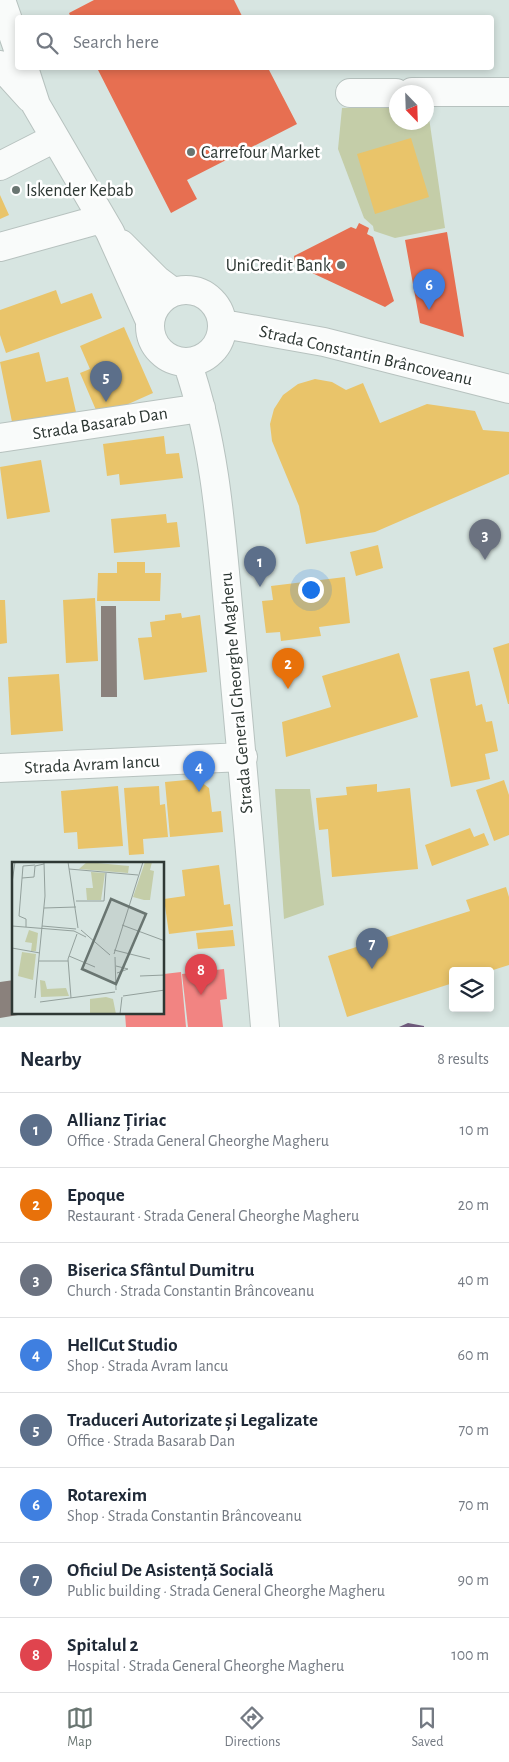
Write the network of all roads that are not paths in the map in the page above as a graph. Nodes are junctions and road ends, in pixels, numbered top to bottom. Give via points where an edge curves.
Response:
1 (1, 0) edge
2 (15, 40) edge
3 (0, 65) edge
4 (25, 70) edge
5 (434, 92) edge
6 (509, 92) edge
7 (350, 93) dead end
8 (389, 93) edge
9 (36, 105) junction
10 (55, 138) junction
11 (0, 166) edge
12 (105, 226) junction
13 (0, 246) edge
14 (173, 292) junction
15 (150, 321) junction
16 (223, 324) junction
17 (187, 362) junction
18 (509, 389) edge
19 (201, 408) junction
20 (0, 438) edge
21 (243, 756) junction
22 (0, 768) edge
23 (265, 1027) edge

1 - 2 street
3 - 9 street
4 - 9 street
5 - 6 street
7 - 8 street
9 - 10 street
10 - 11 street
10 - 12 street
12 - 13 street
12 - 14 street via 157,280
12 - 15 street
14 - 15 street via 155,306
14 - 16 street via 187,289 203,294 217,306
15 - 17 street via 156,347 169,358
16 - 17 street via 213,351 201,359
16 - 18 street, Strada Constantin Brâncoveanu via 324,342
17 - 19 street, Strada General Gheorghe Magheru
19 - 20 street, Strada Basarab Dan
19 - 21 street, Strada General Gheorghe Magheru via 215,479
21 - 22 street, Strada Avram Iancu
21 - 23 street, Strada General Gheorghe Magheru

